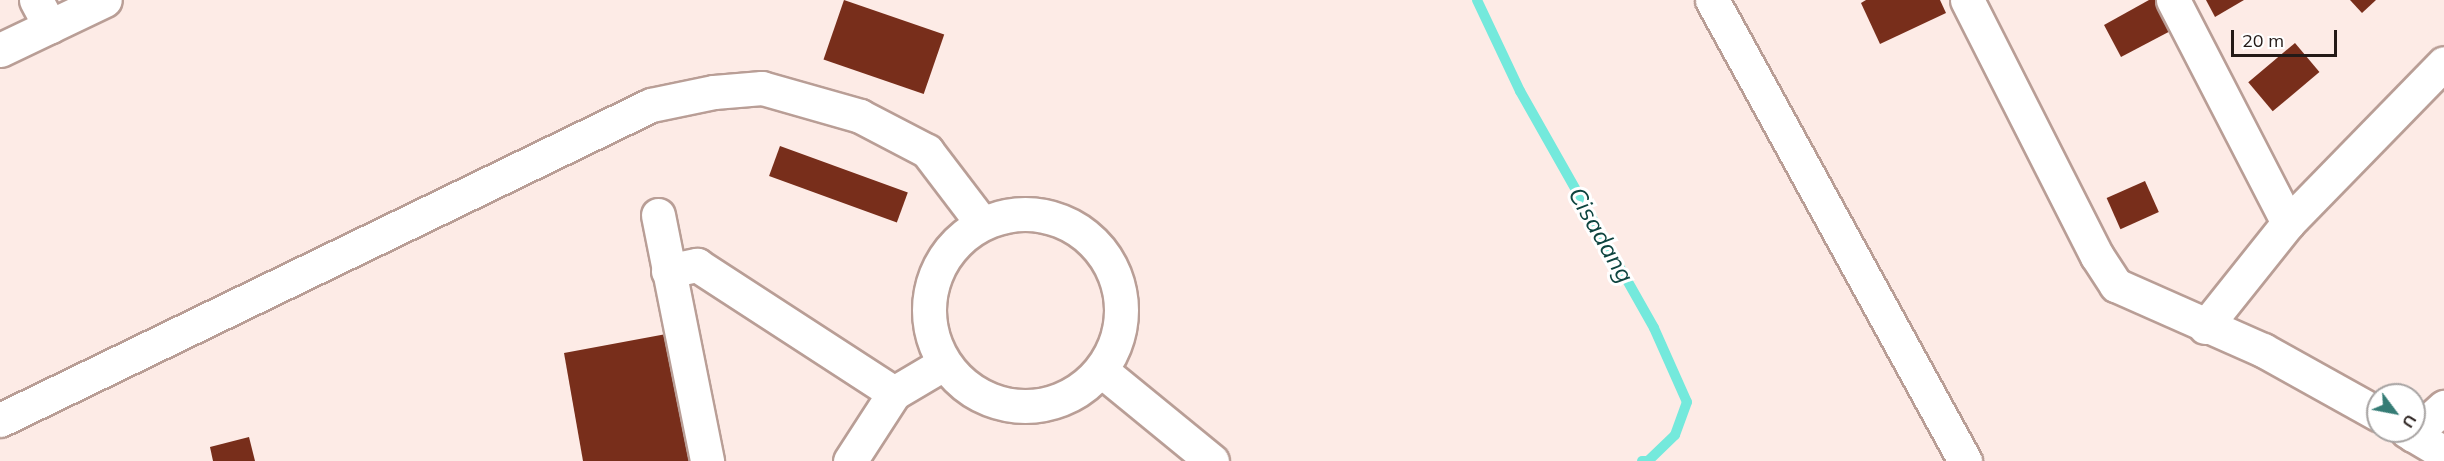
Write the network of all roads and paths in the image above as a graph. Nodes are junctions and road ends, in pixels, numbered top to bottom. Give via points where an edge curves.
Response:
1 (105, 0) edge
2 (1712, 0) edge
3 (1967, 0) edge
4 (2173, 0) edge
5 (43, 13) edge
6 (0, 50) edge
7 (2444, 63) edge
8 (658, 215) dead end
9 (981, 222) junction
10 (2288, 223) junction
11 (668, 271) junction
12 (2205, 327) junction
13 (943, 364) junction
14 (1102, 371) junction
15 (894, 393) junction
16 (2366, 407) edge
17 (2444, 407) edge
18 (0, 420) edge
19 (2426, 421) edge
20 (2426, 442) edge
21 (2444, 453) edge
22 (865, 456) edge
23 (707, 461) edge
24 (1212, 461) edge
25 (1965, 461) edge

1 - 5 street
2 - 25 street
3 - 12 street via 2097,256 2116,285
4 - 10 street
5 - 6 street
7 - 10 street
8 - 11 street
9 - 13 street via 941,259 927,312
9 - 14 street via 1033,211 1083,229 1115,270 1123,322
9 - 18 street via 927,151 860,116 762,88 714,92 651,105
10 - 12 street
11 - 15 street via 697,265
11 - 23 street
12 - 16 street via 2263,350
13 - 14 street via 976,396 1021,408 1066,399
13 - 15 street
14 - 24 street
15 - 22 street
17 - 19 street
20 - 21 street

